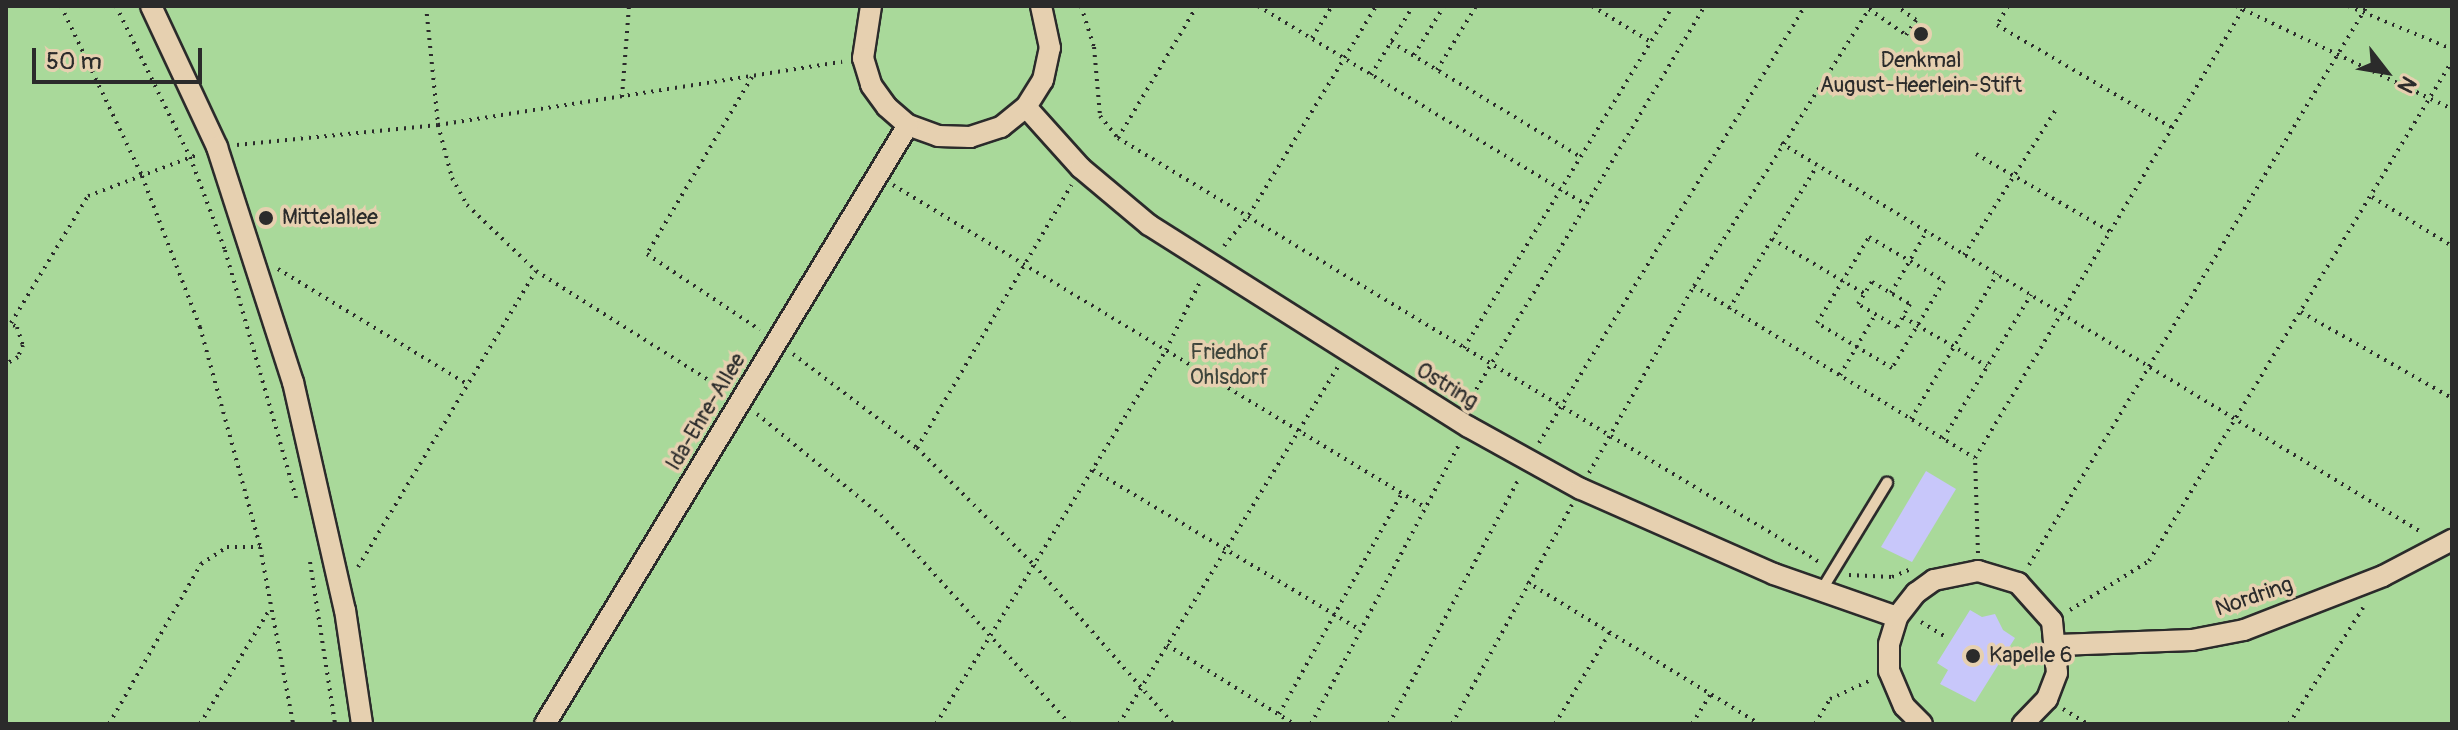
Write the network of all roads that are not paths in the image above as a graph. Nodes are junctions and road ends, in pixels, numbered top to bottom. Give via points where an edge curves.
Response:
1 (151, 6) edge
2 (871, 6) edge
3 (1041, 6) edge
4 (1026, 107) junction
5 (908, 125) junction
6 (1887, 483) dead end
7 (2448, 543) edge
8 (1821, 591) junction
9 (1899, 614) junction
10 (2058, 645) junction
11 (362, 724) edge
12 (545, 724) edge
13 (1922, 724) edge
14 (2023, 724) edge

1 - 11 street via 217,147 293,382 341,595
2 - 5 street via 863,58 871,85
3 - 4 street via 1050,48 1043,80
4 - 5 street via 1001,127 970,137 938,136
4 - 8 street, Ostring via 1081,168 1208,267 1346,354 1581,489
5 - 12 street, Ida-Ehre-Allee
6 - 8 lane
7 - 10 street, Nordring via 2383,576 2244,630 2192,640
8 - 9 street, Ostring
9 - 10 street via 1934,580 1978,560 2018,583 2052,621
9 - 13 street via 1889,644 1889,671 1904,706
10 - 14 street via 2057,673 2047,699

